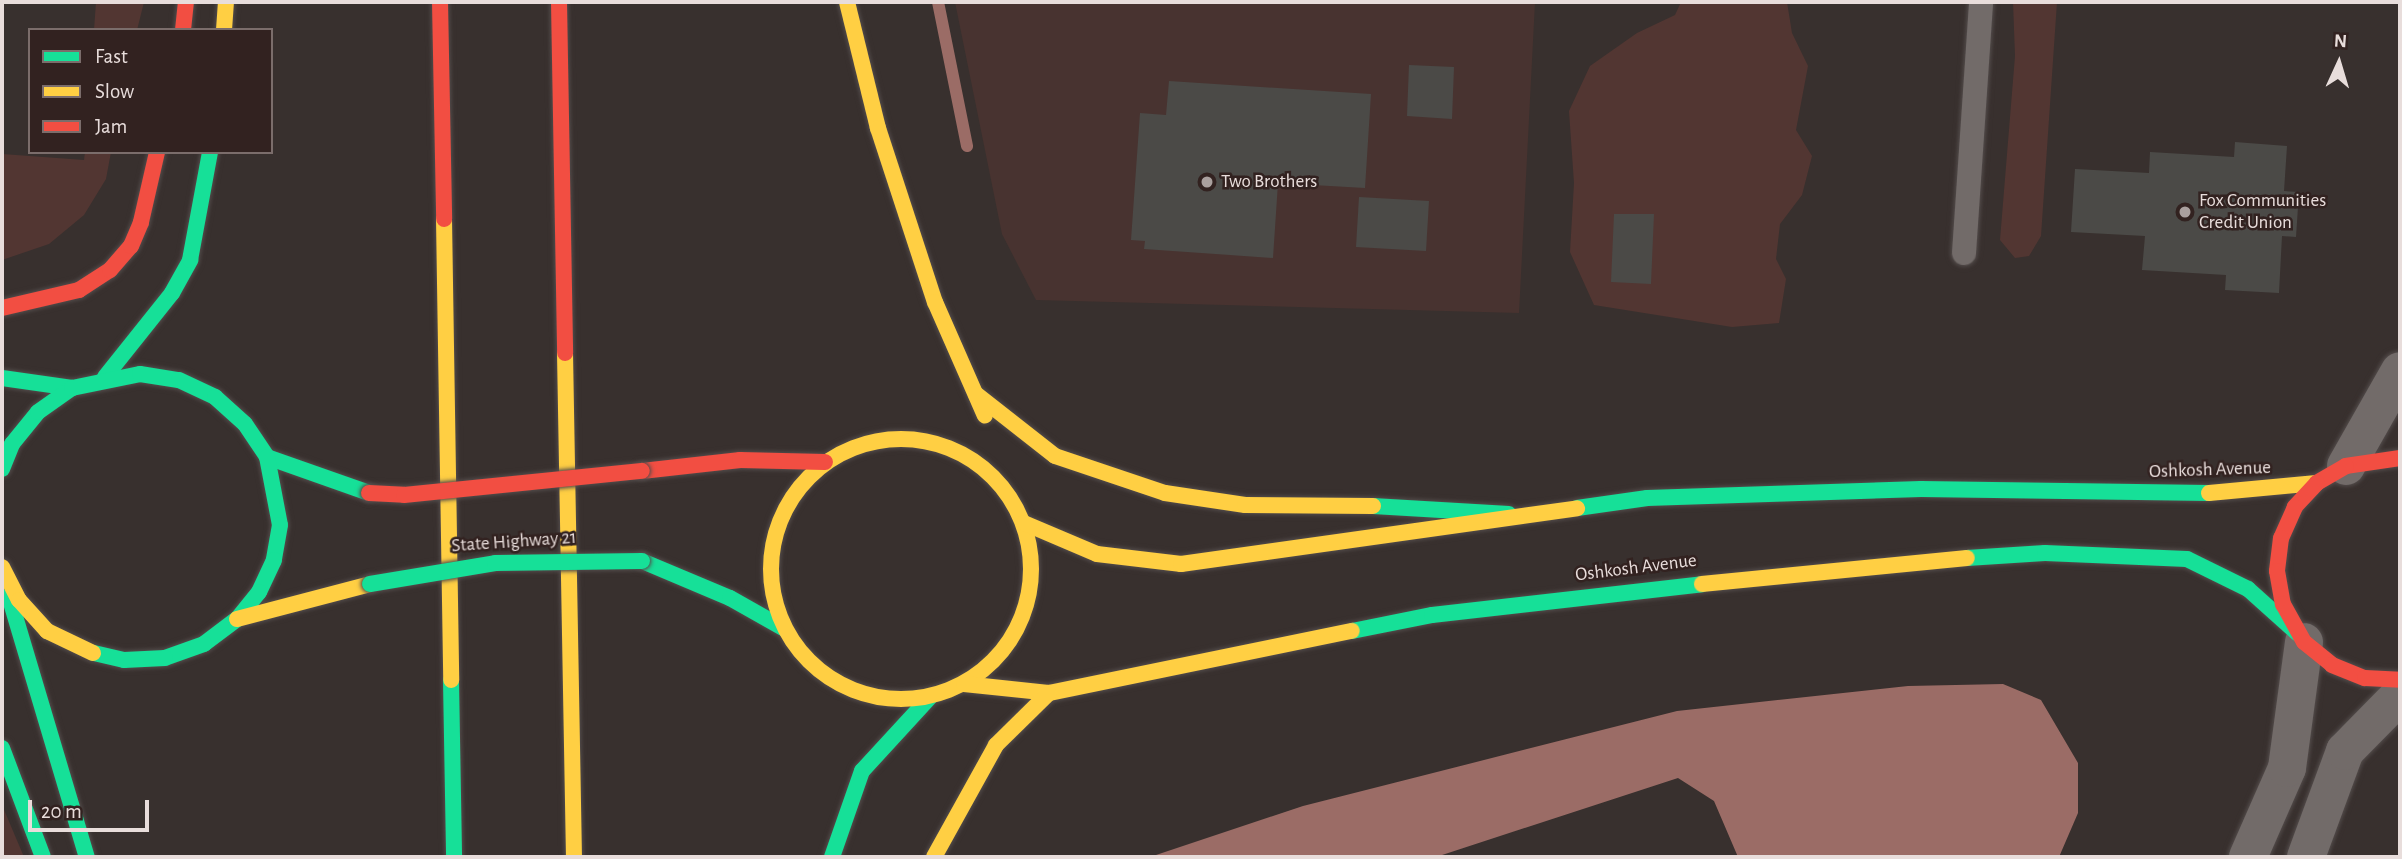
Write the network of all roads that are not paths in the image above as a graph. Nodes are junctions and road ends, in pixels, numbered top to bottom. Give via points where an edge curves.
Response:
1 (186, 2) edge
2 (226, 2) edge
3 (440, 2) edge
4 (558, 2) edge
5 (847, 2) edge
6 (1981, 2) edge
7 (183, 28) edge
8 (224, 28) edge
9 (157, 154) edge
10 (210, 154) edge
11 (1964, 253) dead end
12 (2, 309) edge
13 (2400, 371) edge
14 (105, 377) junction
15 (2, 378) edge
16 (72, 388) junction
17 (976, 394) junction
18 (990, 430) dead end
19 (267, 457) junction
20 (2400, 458) edge
21 (825, 462) junction
22 (1004, 465) dead end
23 (2, 469) edge
24 (2332, 474) junction
25 (1007, 492) junction
26 (1509, 514) junction
27 (1024, 523) junction
28 (2, 569) edge
29 (237, 620) junction
30 (785, 629) junction
31 (2301, 638) junction
32 (2400, 680) edge
33 (964, 684) junction
34 (1049, 693) junction
35 (2400, 695) edge
36 (931, 696) junction
37 (2, 748) edge
38 (2255, 845) edge
39 (2312, 856) edge
40 (43, 857) edge
41 (87, 857) edge
42 (454, 857) edge
43 (574, 857) edge
44 (832, 857) edge
45 (934, 857) edge

1 - 7 main road
2 - 8 main road
3 - 42 main road
4 - 43 main road
5 - 17 main road via 878,128 935,302
6 - 11 lane
9 - 12 main road via 141,222 131,246 110,270 79,290 41,303
10 - 14 main road via 190,260 172,293
13 - 24 street
14 - 16 main road
14 - 19 main road via 140,374 179,380 215,397 245,424
15 - 16 main road
16 - 23 main road via 38,412 12,444
17 - 18 main road
17 - 26 main road via 1055,456 1165,493 1245,505 1407,506
19 - 21 main road, bridge via 369,493 404,495 740,460
19 - 29 main road via 277,490 280,525 274,560 260,592
20 - 24 main road, Oshkosh Avenue
21 - 25 main road via 863,444 904,438 945,446 982,466
21 - 30 main road via 798,488 779,520 773,545 772,594
22 - 25 main road
24 - 26 main road, Oshkosh Avenue via 2192,495 1921,489 1748,493
24 - 31 main road via 2295,508 2280,549 2283,604
25 - 27 main road
26 - 27 main road, Oshkosh Avenue via 1181,564 1097,554
27 - 33 main road via 1032,560 1030,597 1016,633
28 - 29 main road via 19,600 47,631 83,651 124,660 165,658 204,644
28 - 41 main road
29 - 30 main road, State Highway 21, bridge via 370,584 495,563 607,558 642,561 730,598
30 - 36 main road via 799,653 842,686 869,696
31 - 32 main road, Oshkosh Avenue via 2332,665 2365,678
31 - 34 main road, Oshkosh Avenue via 2248,589 2187,559 2045,554 1859,565 1432,615
31 - 38 street via 2287,768
33 - 34 main road, Oshkosh Avenue
33 - 36 main road
34 - 45 main road via 996,746
35 - 39 street via 2345,751
36 - 44 main road via 862,771
37 - 40 main road
38 - 39 street

